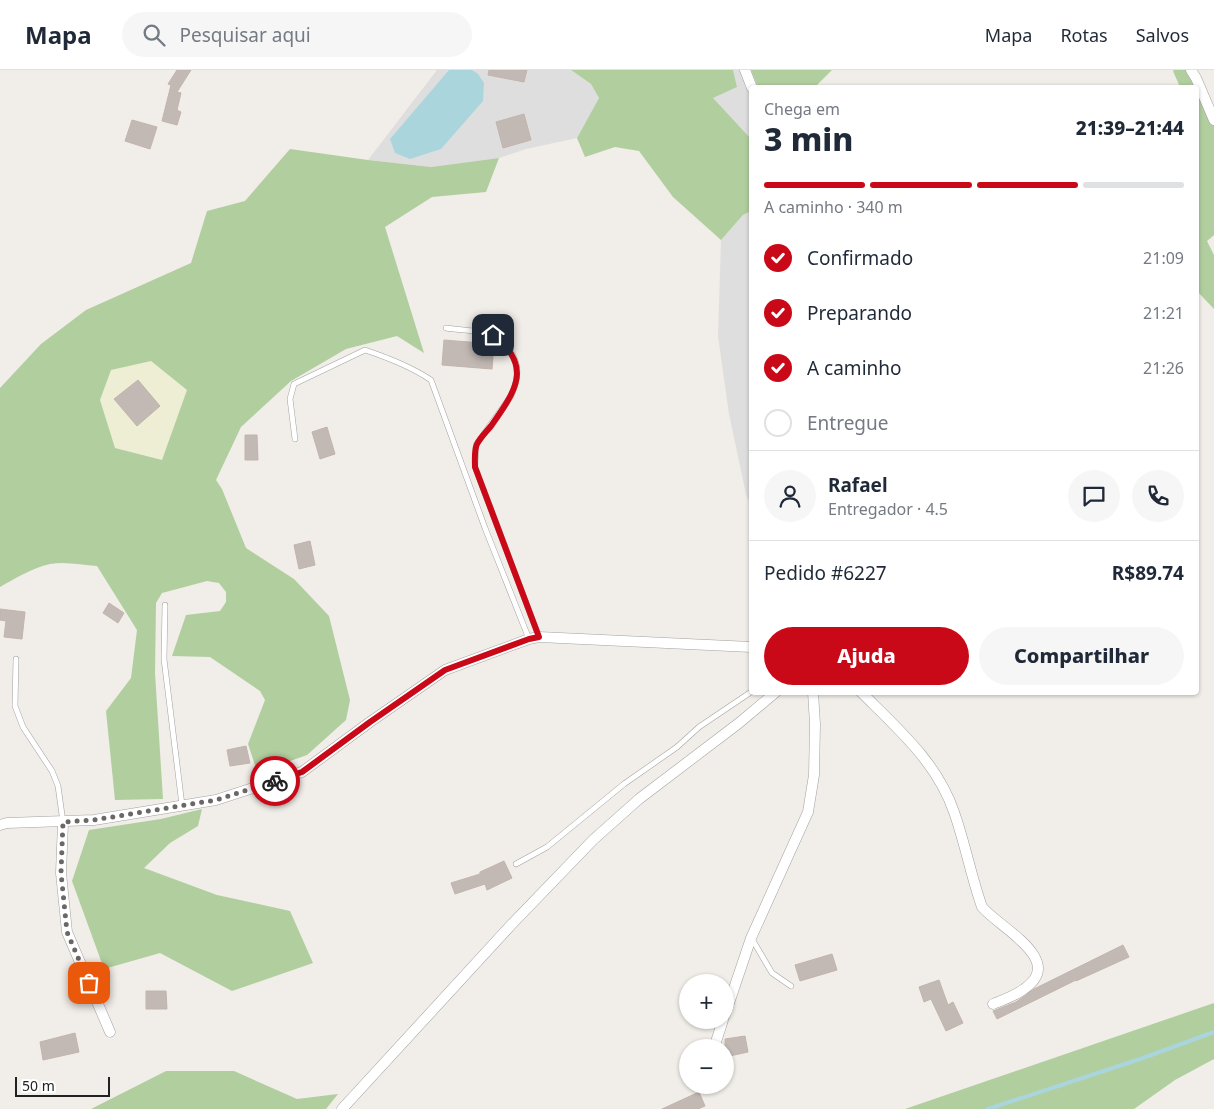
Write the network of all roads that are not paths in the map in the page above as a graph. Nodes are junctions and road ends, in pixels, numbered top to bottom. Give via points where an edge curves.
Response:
1 (745, 70) edge
2 (1190, 70) edge
3 (751, 85) edge
4 (1214, 120) edge
5 (446, 328) dead end
6 (295, 439) dead end
7 (166, 605) dead end
8 (534, 638) junction
9 (749, 647) edge
10 (16, 659) dead end
11 (749, 693) edge
12 (772, 695) edge
13 (813, 695) edge
14 (864, 695) edge
15 (182, 805) junction
16 (63, 822) junction
17 (0, 825) edge
18 (516, 864) dead end
19 (752, 938) junction
20 (791, 986) dead end
21 (734, 989) edge
22 (993, 1004) dead end
23 (110, 1032) dead end
24 (342, 1109) edge

1 - 3 street
2 - 4 street
5 - 8 lane via 493,335 505,344 518,371 514,391 476,446 475,467
6 - 8 lane via 290,399 294,384 365,350 398,361 431,380 485,528
7 - 15 lane via 164,659
8 - 9 street
8 - 15 street via 445,670 302,772 216,800
10 - 16 lane via 15,706 23,727 52,771 58,786
11 - 18 lane via 624,784 547,847
12 - 24 street via 639,798 592,840
13 - 19 street via 814,775 808,812
14 - 22 street via 918,749 939,778 954,810 982,906 1031,950 1037,960 1039,967 1033,982
15 - 16 street
16 - 17 street
16 - 23 street via 61,873 67,932
19 - 20 lane via 772,973
19 - 21 street

